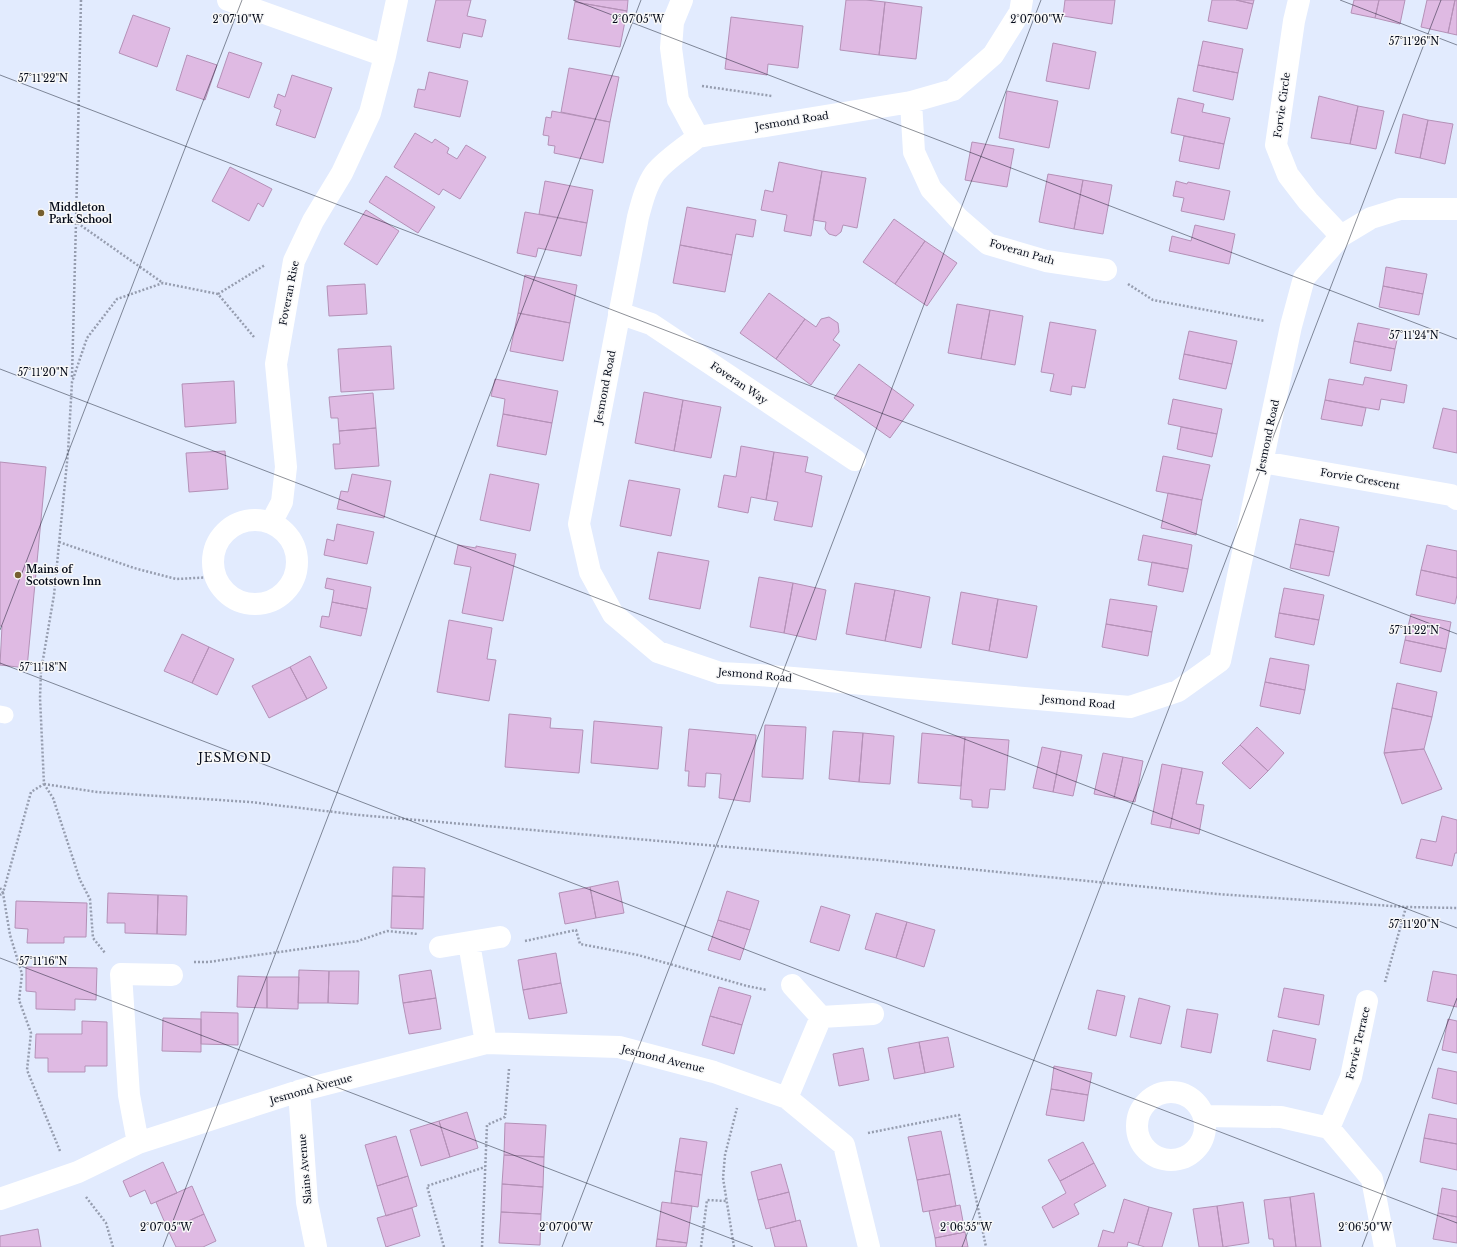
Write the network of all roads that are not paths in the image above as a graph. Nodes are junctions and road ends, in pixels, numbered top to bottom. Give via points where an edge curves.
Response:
1 (228, 0) edge
2 (397, 0) edge
3 (682, 0) edge
4 (1022, 0) edge
5 (1299, 0) edge
6 (385, 56) junction
7 (911, 102) junction
8 (698, 137) junction
9 (1457, 209) edge
10 (1342, 236) junction
11 (1106, 270) road end
12 (619, 313) junction
13 (855, 460) dead end
14 (1262, 462) junction
15 (1457, 499) edge
16 (271, 523) junction
17 (500, 937) road end
18 (469, 943) junction
19 (440, 947) road end
20 (172, 975) road end
21 (792, 985) road end
22 (1367, 1001) road end
23 (873, 1014) dead end
24 (821, 1017) junction
25 (486, 1042) junction
26 (299, 1091) junction
27 (787, 1098) junction
28 (1204, 1116) dead end
29 (1329, 1128) junction
30 (138, 1143) junction
31 (0, 1199) edge
32 (316, 1247) edge
33 (869, 1247) edge
34 (1385, 1247) edge

1 - 6 street
2 - 6 street, Foveran Rise
3 - 8 street via 673,22 671,48 678,100
4 - 7 street, Jesmond Road via 1020,12 993,55 953,90
5 - 10 street, Forvie Circle via 1276,145 1288,175 1308,201
6 - 16 street, Foveran Rise via 370,113 342,173 313,221 294,261 276,364 286,467 282,502
7 - 8 street, Jesmond Road
7 - 11 street, Foveran Path via 914,152 931,189 958,218 988,244 1046,261
8 - 12 street, Jesmond Road via 655,173 645,194
9 - 10 street, Jesmond Road via 1400,209 1371,218
10 - 14 street, Jesmond Road via 1304,278
12 - 13 street, Foveran Way via 651,324
12 - 14 street, Jesmond Road via 579,524 590,572 613,614 658,652 720,673 1130,707 1178,691 1220,661
14 - 15 street, Forvie Crescent via 1451,495
16 - 16 street via 292,541 297,569 284,593 273,601 259,605 245,604 232,598 222,589 215,577 212,561 216,545 226,531 239,523 255,520
17 - 18 street
18 - 19 street
18 - 25 street
20 - 30 street via 121,974 129,1095
21 - 24 street
22 - 29 street, Forvie Terrace via 1351,1077
23 - 24 street
24 - 27 street
25 - 26 street, Jesmond Avenue
25 - 27 street, Jesmond Avenue via 619,1047 714,1072
26 - 30 street, Jesmond Avenue
26 - 32 street, Slains Avenue via 307,1202
27 - 33 street, Jesmond Avenue via 844,1145
28 - 29 street via 1281,1117
29 - 34 street via 1372,1179
30 - 31 street, Jesmond Avenue via 78,1172

